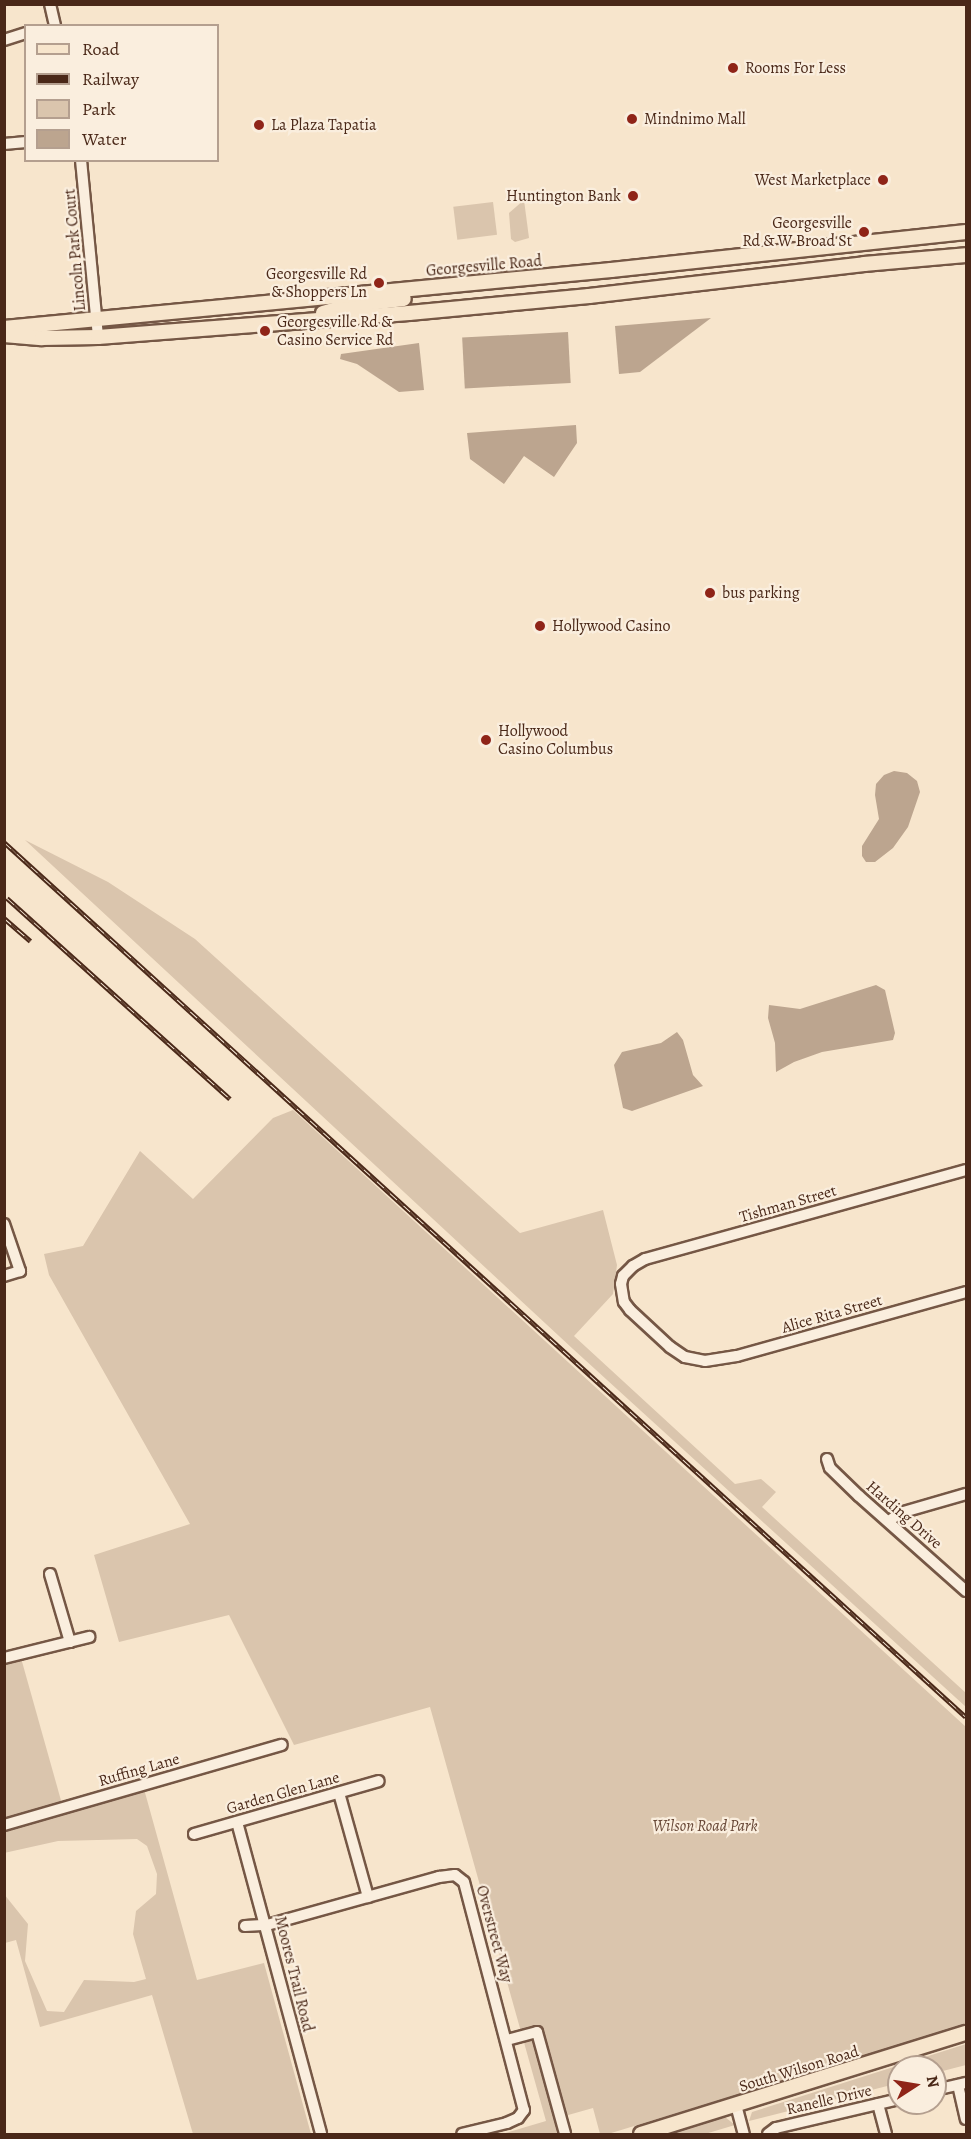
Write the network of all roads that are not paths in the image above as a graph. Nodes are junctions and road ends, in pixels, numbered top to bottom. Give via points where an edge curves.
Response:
1 (50, 4) edge
2 (53, 24) edge
3 (24, 34) edge
4 (4, 40) edge
5 (24, 142) edge
6 (4, 144) edge
7 (81, 162) edge
8 (966, 232) edge
9 (966, 255) edge
10 (442, 286) junction
11 (96, 318) junction
12 (295, 322) junction
13 (4, 328) edge
14 (4, 334) edge
15 (98, 337) junction
16 (966, 1170) edge
17 (4, 1224) edge
18 (4, 1276) edge
19 (966, 1292) edge
20 (705, 1361) joint
21 (827, 1459) dead end
22 (966, 1494) edge
23 (889, 1521) junction
24 (50, 1574) dead end
25 (966, 1592) edge
26 (89, 1637) dead end
27 (70, 1642) junction
28 (4, 1658) edge
29 (282, 1745) dead end
30 (380, 1781) dead end
31 (339, 1793) junction
32 (237, 1822) junction
33 (4, 1825) edge
34 (194, 1834) dead end
35 (368, 1897) junction
36 (267, 1925) junction
37 (245, 1926) dead end
38 (966, 2033) edge
39 (507, 2040) junction
40 (962, 2084) edge
41 (947, 2087) edge
42 (887, 2102) edge
43 (878, 2104) junction
44 (736, 2105) junction
45 (966, 2118) edge
46 (321, 2134) edge
47 (462, 2134) edge
48 (565, 2134) edge
49 (641, 2134) edge
50 (744, 2134) edge
51 (768, 2134) edge
52 (886, 2134) edge

1 - 2 street
3 - 4 street
5 - 6 street
7 - 11 street, Lincoln Park Court
8 - 10 main road, Georgesville Road
9 - 12 main road via 589,296
10 - 11 main road, Georgesville Road
10 - 12 main road via 429,295 351,305
11 - 13 main road, Georgesville Road
11 - 15 street, Lincoln Park Court
12 - 15 main road
14 - 15 main road
16 - 20 street, Tishman Street via 645,1259 633,1266 623,1276 621,1292 630,1310 670,1347 685,1357
17 - 18 street via 20,1271
19 - 20 street, Alice Rita Street via 736,1356
21 - 23 street, Harding Drive via 830,1468
22 - 23 street via 900,1513
23 - 25 street, Harding Drive
24 - 27 street
26 - 27 street
27 - 28 street
29 - 33 street, Ruffing Lane
30 - 31 street, Garden Glen Lane
31 - 32 street, Garden Glen Lane
31 - 35 street
32 - 34 street, Garden Glen Lane
32 - 36 street, Moores Trail Road
35 - 36 street, Overstreet Way
35 - 39 street, Overstreet Way via 439,1877 454,1875 464,1882
36 - 37 street, Overstreet Way
36 - 46 street, Moores Trail Road
38 - 44 main road, South Wilson Road
39 - 47 street, Overstreet Way via 524,2110 507,2123
39 - 48 street via 537,2032
40 - 41 street
40 - 45 street
42 - 43 street, Ranelle Drive
43 - 51 street, Ranelle Drive via 776,2128
43 - 52 street
44 - 49 main road, South Wilson Road
44 - 50 street

